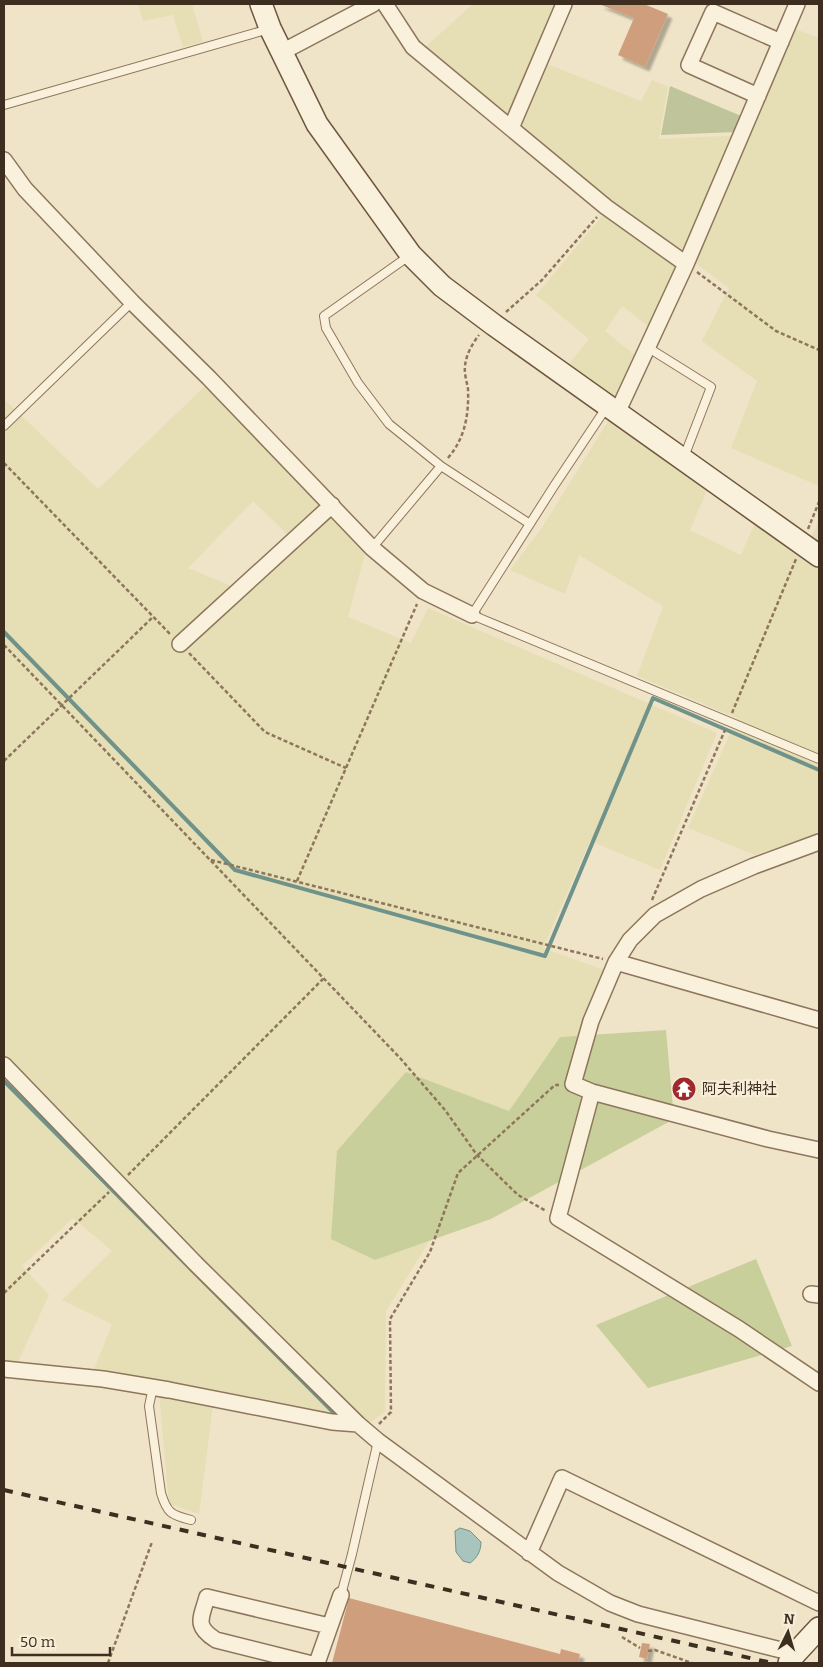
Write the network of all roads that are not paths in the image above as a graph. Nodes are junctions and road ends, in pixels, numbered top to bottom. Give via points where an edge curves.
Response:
1 (261, 4) edge
2 (373, 4) edge
3 (385, 4) edge
4 (564, 4) edge
5 (797, 4) edge
6 (270, 28) junction
7 (781, 42) junction
8 (282, 52) junction
9 (758, 96) junction
10 (4, 105) edge
11 (511, 128) junction
12 (4, 160) edge
13 (411, 254) junction
14 (686, 264) junction
15 (132, 302) junction
16 (647, 347) junction
17 (612, 409) junction
18 (4, 426) edge
19 (683, 459) junction
20 (442, 466) junction
21 (332, 505) junction
22 (530, 524) junction
23 (372, 548) junction
24 (819, 556) edge
25 (472, 615) junction
26 (180, 644) road end
27 (819, 759) edge
28 (819, 842) edge
29 (616, 962) junction
30 (819, 1020) edge
31 (4, 1065) edge
32 (592, 1092) junction
33 (819, 1150) edge
34 (4, 1369) edge
35 (819, 1383) edge
36 (153, 1387) junction
37 (369, 1433) junction
38 (191, 1520) dead end
39 (529, 1553) junction
40 (341, 1595) joint
41 (819, 1602) edge
42 (329, 1626) junction
43 (818, 1629) edge
44 (792, 1659) edge
45 (308, 1663) edge
46 (317, 1663) edge

1 - 6 street
2 - 8 street
3 - 11 street via 413,47
4 - 11 street
5 - 7 street
6 - 8 street
6 - 10 lane
7 - 9 street
7 - 9 street via 713,12 689,65
8 - 13 street via 317,124
9 - 14 street
11 - 14 street via 606,206
12 - 15 street via 26,189
13 - 17 street via 442,286
13 - 20 lane via 324,316 326,328 358,383 389,424
14 - 16 street
15 - 18 lane
15 - 21 street
16 - 17 street
16 - 19 lane via 711,388
17 - 19 street
17 - 22 lane
19 - 24 street
20 - 22 lane
20 - 23 lane
21 - 23 street
21 - 26 street
22 - 25 lane
23 - 25 street via 423,591
25 - 27 lane
28 - 29 street via 701,889 655,915 630,940
29 - 30 street
29 - 32 street via 591,1021 573,1084
31 - 37 street via 203,1271
32 - 33 street
32 - 35 street via 558,1218 739,1329
34 - 36 street
36 - 37 street via 332,1422
36 - 38 lane via 149,1406 162,1499 171,1514
37 - 39 street
37 - 40 lane via 352,1554
39 - 41 street via 562,1478
39 - 44 street via 558,1574 610,1603 638,1614 789,1652
40 - 42 street
41 - 43 street
42 - 45 street via 206,1597 200,1622 205,1633 216,1640
42 - 46 street
43 - 44 street

